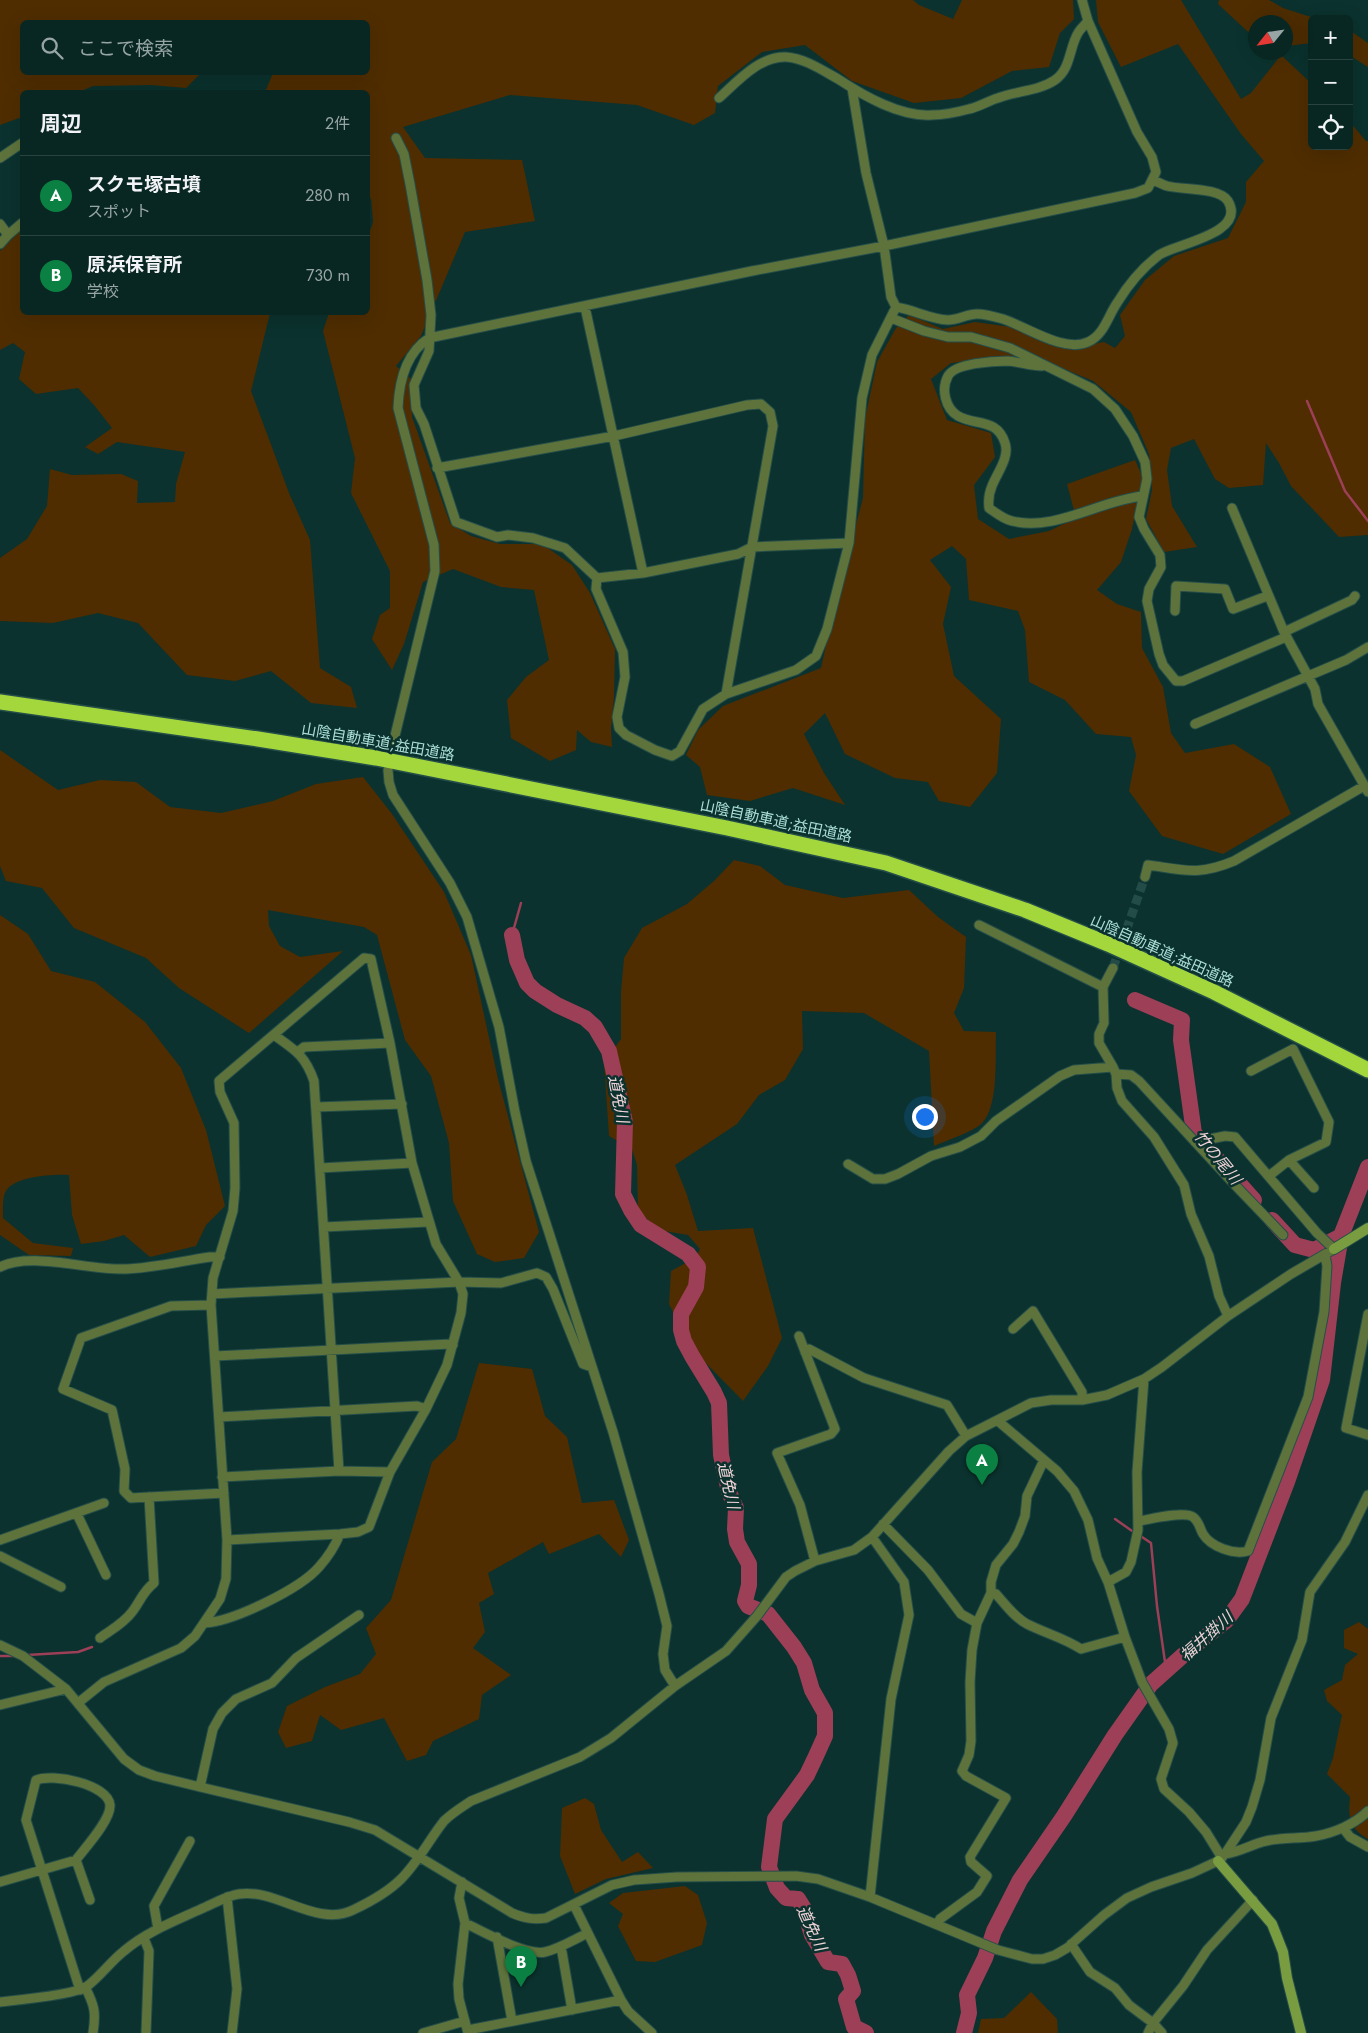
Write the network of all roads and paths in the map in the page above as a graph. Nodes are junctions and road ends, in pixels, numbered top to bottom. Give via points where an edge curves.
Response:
1 (1082, 0) edge
2 (1088, 21) junction
3 (852, 88) junction
4 (720, 98) dead end
5 (396, 138) dead end
6 (20, 144) edge
7 (0, 158) edge
8 (1153, 180) junction
9 (0, 224) edge
10 (20, 225) edge
11 (8, 235) junction
12 (0, 244) edge
13 (884, 246) junction
14 (585, 307) junction
15 (896, 307) junction
16 (891, 318) junction
17 (429, 338) junction
18 (1045, 366) junction
19 (614, 436) junction
20 (437, 468) junction
21 (1143, 496) junction
22 (1232, 508) dead end
23 (849, 543) junction
24 (752, 547) junction
25 (643, 573) junction
26 (597, 578) junction
27 (1267, 596) junction
28 (1355, 596) dead end
29 (1175, 612) dead end
30 (1285, 634) junction
31 (1368, 647) edge
32 (1308, 676) junction
33 (726, 694) junction
34 (0, 702) edge
35 (1195, 724) dead end
36 (392, 748) dead end
37 (388, 770) dead end
38 (1366, 789) edge
39 (1145, 877) tunnel mouth
40 (979, 925) dead end
41 (1114, 968) tunnel mouth
42 (1103, 987) junction
43 (274, 1035) junction
44 (390, 1043) junction
45 (298, 1052) junction
46 (1114, 1070) junction
47 (1368, 1070) edge
48 (1251, 1071) dead end
49 (402, 1104) junction
50 (316, 1108) junction
51 (1195, 1142) junction
52 (1290, 1160) junction
53 (412, 1163) junction
54 (848, 1164) dead end
55 (320, 1168) junction
56 (1269, 1176) junction
57 (1314, 1188) dead end
58 (428, 1222) junction
59 (324, 1227) junction
60 (1368, 1228) edge
61 (1283, 1235) dead end
62 (1334, 1249) junction
63 (1325, 1255) junction
64 (220, 1257) junction
65 (0, 1267) edge
66 (459, 1282) junction
67 (328, 1288) junction
68 (212, 1294) junction
69 (211, 1305) junction
70 (1368, 1314) edge
71 (1228, 1316) junction
72 (1013, 1329) dead end
73 (799, 1336) dead end
74 (453, 1345) junction
75 (332, 1350) junction
76 (805, 1352) junction
77 (215, 1356) junction
78 (592, 1367) junction
79 (1144, 1378) junction
80 (1082, 1400) junction
81 (426, 1409) junction
82 (336, 1411) junction
83 (219, 1417) junction
84 (998, 1421) junction
85 (1368, 1435) edge
86 (966, 1436) junction
87 (1044, 1460) junction
88 (339, 1471) junction
89 (390, 1472) junction
90 (222, 1477) junction
91 (224, 1493) junction
92 (1368, 1494) edge
93 (148, 1497) junction
94 (104, 1503) dead end
95 (77, 1514) junction
96 (1139, 1521) junction
97 (883, 1524) junction
98 (340, 1534) junction
99 (872, 1537) junction
100 (0, 1540) edge
101 (228, 1540) junction
102 (0, 1556) edge
103 (814, 1561) junction
104 (106, 1575) dead end
105 (1108, 1582) junction
106 (61, 1587) dead end
107 (991, 1593) junction
108 (359, 1615) dead end
109 (205, 1623) junction
110 (977, 1623) junction
111 (1125, 1637) junction
112 (100, 1638) dead end
113 (0, 1645) edge
114 (675, 1686) junction
115 (66, 1689) junction
116 (78, 1703) junction
117 (0, 1705) edge
118 (200, 1787) junction
119 (1368, 1811) edge
120 (1343, 1828) junction
121 (190, 1841) dead end
122 (1368, 1847) edge
123 (419, 1856) junction
124 (1222, 1858) junction
125 (76, 1860) junction
126 (42, 1870) junction
127 (0, 1882) edge
128 (462, 1882) junction
129 (228, 1897) junction
130 (870, 1897) junction
131 (90, 1900) dead end
132 (1253, 1900) junction
133 (574, 1905) junction
134 (465, 1923) junction
135 (937, 1924) junction
136 (158, 1929) junction
137 (588, 1933) junction
138 (497, 1937) junction
139 (144, 1938) junction
140 (1071, 1944) junction
141 (559, 1946) junction
142 (83, 1989) junction
143 (621, 2000) junction
144 (0, 2002) edge
145 (572, 2010) junction
146 (512, 2021) junction
147 (1153, 2023) junction
148 (467, 2028) edge
149 (94, 2033) edge
150 (146, 2033) edge
151 (232, 2033) edge
152 (423, 2033) edge
153 (652, 2033) edge
154 (1148, 2033) edge
155 (1162, 2033) edge
156 (1301, 2033) edge

1 - 2 street
2 - 3 street via 1077,33 1064,72 1055,80 971,109 932,116 912,114
2 - 8 street via 1137,132 1152,158 1156,172
3 - 4 street via 821,69 786,57 772,59 749,71
3 - 13 street via 866,173
5 - 17 street via 404,154 427,280 431,315
6 - 7 street
8 - 13 street via 1148,188 1135,192
8 - 15 street via 1167,186 1219,193 1228,201 1228,221 1218,232 1160,254 1140,272 1101,332 1088,342 1067,345 1002,319 977,314 950,320
9 - 11 street
10 - 11 street
11 - 12 street
13 - 14 street
13 - 15 street via 891,297
14 - 17 street
14 - 19 street
15 - 16 street
16 - 18 street via 948,337 971,337 1010,348
16 - 23 street via 872,355 862,398
17 - 20 street via 428,351 414,385 416,408
17 - 36 street via 409,360 399,386 398,408 434,545 435,571
18 - 21 street via 1093,388 1115,409 1133,436 1144,462 1147,479
18 - 21 street via 1009,362 967,364 949,373 943,385 946,402 958,416 996,428 1005,443 1005,458 988,496 989,508 1013,522 1044,523 1125,498
19 - 20 street
19 - 24 street via 761,404 770,412 773,426
19 - 25 street
20 - 26 street via 456,522 497,537 533,538 565,548
21 - 30 street via 1139,517 1160,555 1160,567 1149,589 1148,601 1159,654 1176,681 1184,681
22 - 27 street
23 - 24 street
23 - 33 street via 827,629 816,656 796,670
24 - 25 street via 738,554
24 - 33 street
25 - 26 street
26 - 33 street via 596,589 623,652 625,677 617,717 619,728 626,736 672,756 680,751 703,710
27 - 29 street via 1233,609 1225,589 1176,586
27 - 30 street
28 - 30 street
30 - 32 street
31 - 32 street
32 - 35 street
32 - 38 street via 1318,704
34 - 47 highway, 山陰自動車道;益田道路 via 376,758 886,863 1025,910 1108,944 1214,992
37 - 78 street via 393,795 450,883 467,917 499,1027 526,1161
38 - 39 street via 1234,862 1194,872 1148,865
40 - 42 street
41 - 42 street
42 - 46 street via 1104,1023 1099,1043
43 - 44 street via 364,958 371,959
43 - 45 street
43 - 64 street via 219,1081 220,1092 234,1123 236,1188
44 - 45 street via 304,1047
44 - 49 street
45 - 50 street via 308,1064 314,1081
46 - 51 street via 1139,1081
46 - 54 street via 1094,1066 1060,1076 996,1121 981,1136 885,1179 873,1179
46 - 71 street via 1122,1101 1154,1137 1184,1185 1191,1214 1209,1256 1219,1296
48 - 52 street via 1293,1049 1329,1122 1326,1142
49 - 50 street
49 - 53 street
50 - 55 street
51 - 56 street via 1235,1137
51 - 61 street
52 - 56 street
52 - 57 street
53 - 55 street
53 - 58 street
55 - 59 street
56 - 62 street
58 - 59 street
58 - 66 street via 436,1244
59 - 67 street
60 - 62 street
62 - 63 street
63 - 71 street
63 - 96 street via 1324,1312 1308,1397 1248,1552 1230,1551 1213,1544 1204,1536 1193,1516
64 - 65 street via 126,1269 39,1261
64 - 68 street
66 - 67 street
66 - 74 street via 463,1294 462,1313
66 - 78 street via 501,1283 537,1273 546,1277 583,1364
67 - 68 street
67 - 75 street
68 - 69 street
69 - 77 street
69 - 93 street via 171,1306 81,1338 63,1389 112,1410 124,1469 124,1491 131,1498
70 - 85 street via 1346,1428
71 - 79 street
72 - 80 street via 1034,1311 1082,1392
73 - 76 street
74 - 75 street
74 - 81 street
75 - 77 street
75 - 82 street
76 - 86 street via 809,1349 864,1378 947,1405
76 - 103 street via 834,1429 832,1434 777,1452 800,1505
77 - 83 street
78 - 114 street via 667,1626 663,1654 665,1670
79 - 80 street via 1107,1395
79 - 96 street via 1137,1472
80 - 84 street via 1031,1404
81 - 82 street via 417,1406
81 - 89 street
82 - 83 street
82 - 88 street
83 - 90 street
84 - 86 street
84 - 87 street
86 - 97 street via 948,1451
87 - 105 street via 1074,1491 1088,1520 1095,1551
87 - 107 street via 1027,1496 1019,1532 996,1565 990,1582
88 - 89 street
88 - 90 street
89 - 98 street via 369,1527
90 - 91 street
91 - 93 street
91 - 101 street
92 - 124 street via 1345,1542 1310,1592 1302,1640 1271,1718 1252,1807
93 - 112 street via 154,1583 146,1589 132,1612
94 - 95 street
95 - 100 street
95 - 104 street
96 - 105 street via 1126,1572
97 - 99 street
97 - 110 street via 928,1570 961,1614
98 - 101 street
98 - 109 street via 336,1545 318,1568 295,1586 247,1611 218,1622
99 - 103 street via 854,1550
99 - 130 street via 904,1582 909,1616 891,1699
101 - 109 street via 226,1580 220,1599
102 - 106 street
103 - 114 street via 794,1570 786,1578 726,1651
105 - 111 street
107 - 110 street
107 - 111 street via 1027,1623 1081,1649
108 - 118 street via 296,1658 272,1683 236,1699 222,1713 213,1729
109 - 116 street via 181,1648 104,1682
110 - 135 street via 970,1682 971,1740 969,1756 962,1771 1006,1798 970,1857 970,1862 987,1876 976,1892
111 - 124 street via 1142,1682 1169,1729 1173,1743 1161,1779 1164,1789 1206,1832
113 - 115 street via 23,1656
114 - 123 street via 596,1749 471,1801 455,1811
115 - 116 street
115 - 117 street
116 - 118 street via 124,1759 139,1770
118 - 123 street via 375,1830
119 - 120 street
120 - 122 street
120 - 124 street via 1316,1837 1264,1841
121 - 136 street via 154,1906
123 - 128 street
123 - 129 street via 401,1879 373,1900 333,1915 254,1894
124 - 132 street
124 - 140 street via 1127,1898
125 - 126 street
125 - 126 street via 107,1817 110,1806 107,1797 69,1779 41,1778 36,1780 26,1820
125 - 131 street
126 - 127 street
126 - 142 street
128 - 133 street via 512,1912 534,1920
128 - 134 street via 459,1898
129 - 136 street
129 - 151 street via 237,1989
130 - 133 street via 818,1878 676,1877 612,1885
130 - 135 street
132 - 147 street via 1207,1950 1184,1986
132 - 156 street via 1272,1924 1280,1945
133 - 137 street
134 - 138 street
134 - 148 street via 458,1984
135 - 140 street via 998,1950 1032,1959 1055,1955
136 - 139 street
137 - 141 street
137 - 143 street
138 - 141 street via 536,1953
138 - 146 street
139 - 142 street via 124,1950
139 - 150 street via 149,1951
140 - 147 street via 1090,1972 1116,1988 1129,2005
141 - 145 street
142 - 144 street
142 - 149 street via 94,2003
143 - 145 street
143 - 153 street
145 - 146 street
146 - 148 street
147 - 154 street
147 - 155 street
148 - 152 street

